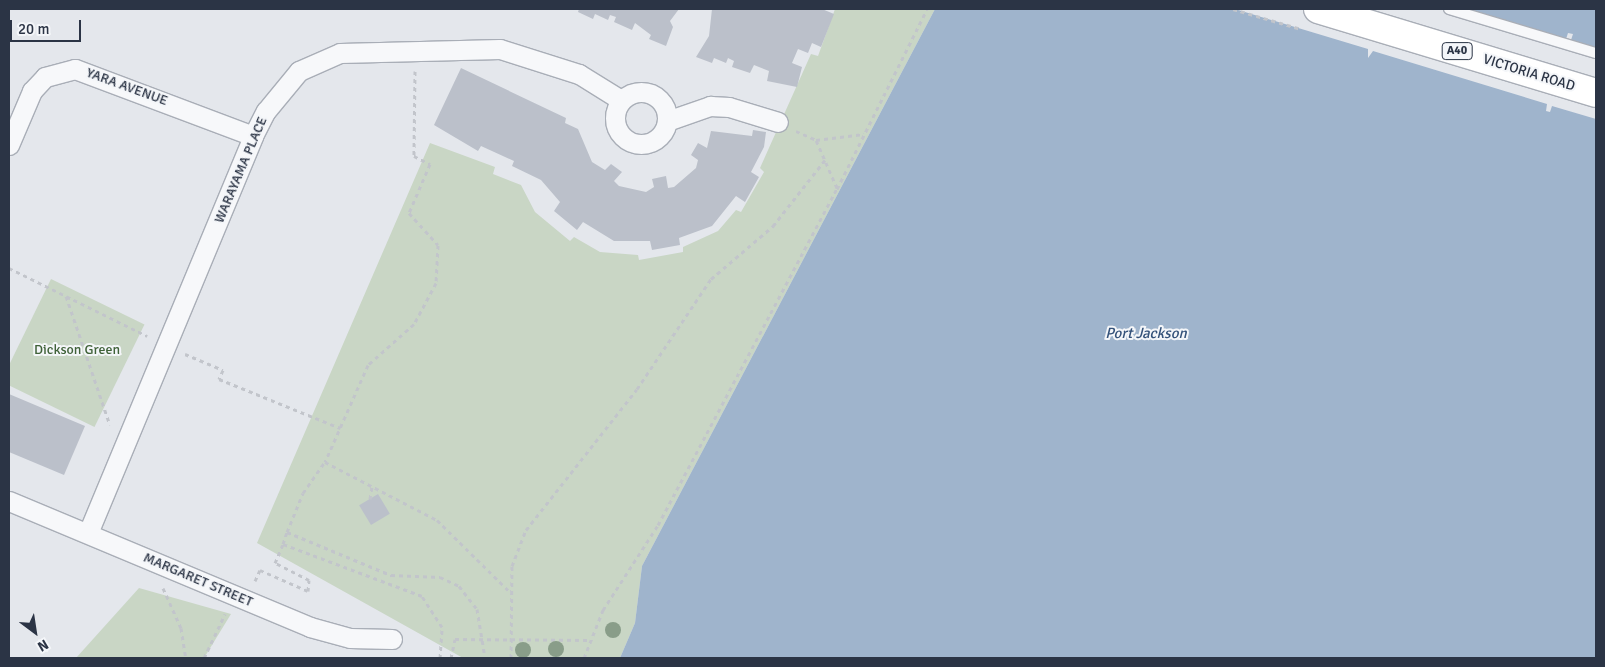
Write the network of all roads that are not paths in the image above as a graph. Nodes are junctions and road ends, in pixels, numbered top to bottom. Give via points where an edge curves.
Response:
1 (1318, 9) edge
2 (1450, 9) edge
3 (1596, 53) edge
4 (1596, 93) edge
5 (620, 100) junction
6 (667, 121) junction
7 (778, 122) dead end
8 (253, 136) junction
9 (9, 145) edge
10 (9, 501) edge
11 (88, 533) junction
12 (392, 639) dead end

1 - 4 highway, VICTORIA ROAD / A40
2 - 3 lane
5 - 6 street via 635,92 651,94 664,104
5 - 6 street via 615,126 634,144 659,137
5 - 8 street, WARAYAMA PLACE via 579,74 517,52 415,51 322,58 299,71 280,92
6 - 7 street via 710,106
8 - 9 street, YARA AVENUE via 75,69 45,77 32,91
8 - 11 street, WARAYAMA PLACE
10 - 11 street, MARGARET STREET
11 - 12 street, MARGARET STREET via 332,634

